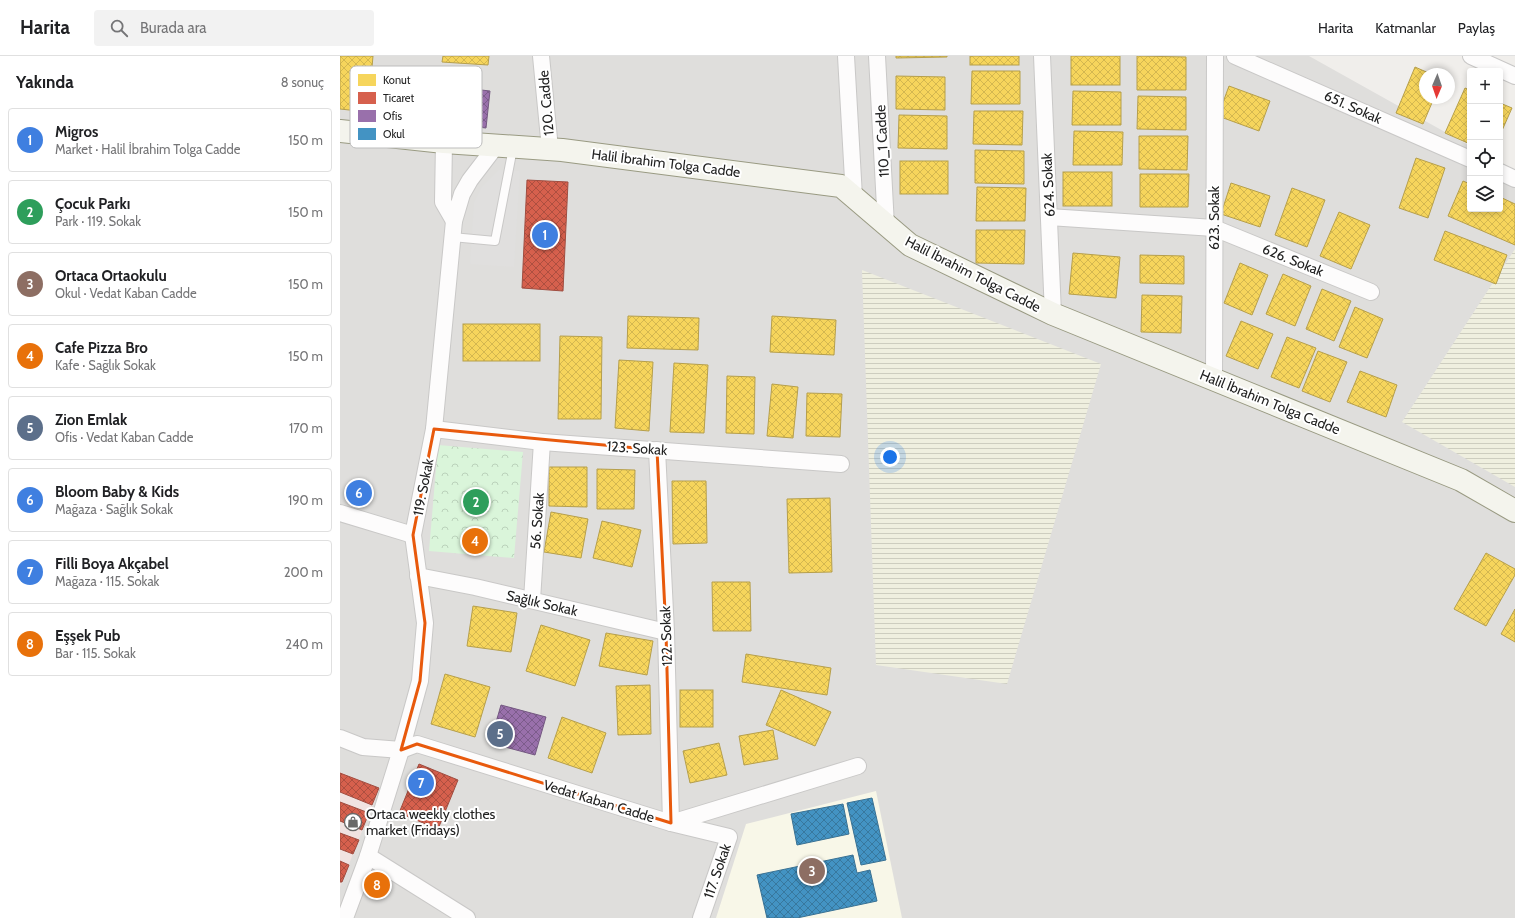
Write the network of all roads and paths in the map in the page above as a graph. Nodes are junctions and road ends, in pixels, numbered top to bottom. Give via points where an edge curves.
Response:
1 (541, 56) edge
2 (846, 56) edge
3 (877, 56) edge
4 (1042, 56) edge
5 (1215, 56) edge
6 (1235, 56) edge
7 (1471, 56) edge
8 (1515, 76) edge
9 (340, 131) edge
10 (350, 132) edge
11 (482, 144) edge
12 (505, 146) junction
13 (444, 148) edge
14 (550, 149) junction
15 (1467, 158) edge
16 (1503, 173) edge
17 (1515, 178) edge
18 (854, 197) junction
19 (1049, 217) junction
20 (454, 221) junction
21 (886, 226) junction
22 (1214, 228) junction
23 (452, 238) junction
24 (1371, 292) dead end
25 (1053, 314) junction
26 (1214, 380) junction
27 (434, 429) junction
28 (542, 442) junction
29 (657, 450) junction
30 (841, 464) dead end
31 (1515, 511) edge
32 (340, 513) edge
33 (413, 535) junction
34 (418, 576) junction
35 (532, 600) junction
36 (666, 632) junction
37 (340, 738) edge
38 (401, 750) junction
39 (858, 766) dead end
40 (671, 823) junction
41 (368, 856) junction
42 (343, 917) edge
43 (468, 918) edge
44 (702, 918) edge

1 - 14 street, 120. Cadde
2 - 18 street
3 - 21 street, 110_1 Cadde
4 - 19 street, 624. Sokak
5 - 22 street, 623. Sokak
6 - 15 street, 651. Sokak
7 - 8 street
9 - 10 street, Halil İbrahim Tolga Cadde
11 - 12 street, Halil İbrahim Tolga Cadde
12 - 14 street, Halil İbrahim Tolga Cadde
12 - 20 street, 119. Sokak via 470,180 462,194
12 - 23 lane via 495,240
13 - 20 street via 443,202
14 - 18 street, Halil İbrahim Tolga Cadde via 841,186
16 - 17 street
18 - 21 street, Halil İbrahim Tolga Cadde
19 - 22 street, 626. Sokak
19 - 25 street, 624. Sokak
20 - 23 street, 119. Sokak
21 - 25 street, Halil İbrahim Tolga Cadde via 910,245
22 - 24 street, 626. Sokak
22 - 26 street, 623. Sokak
23 - 27 street, 119. Sokak
25 - 26 street, Halil İbrahim Tolga Cadde
26 - 31 street, Halil İbrahim Tolga Cadde via 1461,480
27 - 28 street, 123. Sokak
27 - 33 street, 119. Sokak
28 - 29 street, 123. Sokak
28 - 35 street, 56. Sokak
29 - 30 street, 123. Sokak
29 - 36 street, 122. Sokak
32 - 33 street
33 - 34 street, 119. Sokak
34 - 35 street, Sağlık Sokak
34 - 38 street, 119. Sokak via 424,623 420,681
35 - 36 street, Sağlık Sokak
36 - 40 street, 122. Sokak
37 - 38 street, Vedat Kaban Cadde via 363,746
38 - 40 street, Vedat Kaban Cadde via 416,744
38 - 41 street, 119. Sokak
39 - 40 street, Vedat Kaban Cadde
40 - 44 street, 117. Sokak via 729,836
41 - 42 street, 119. Sokak
41 - 43 street

